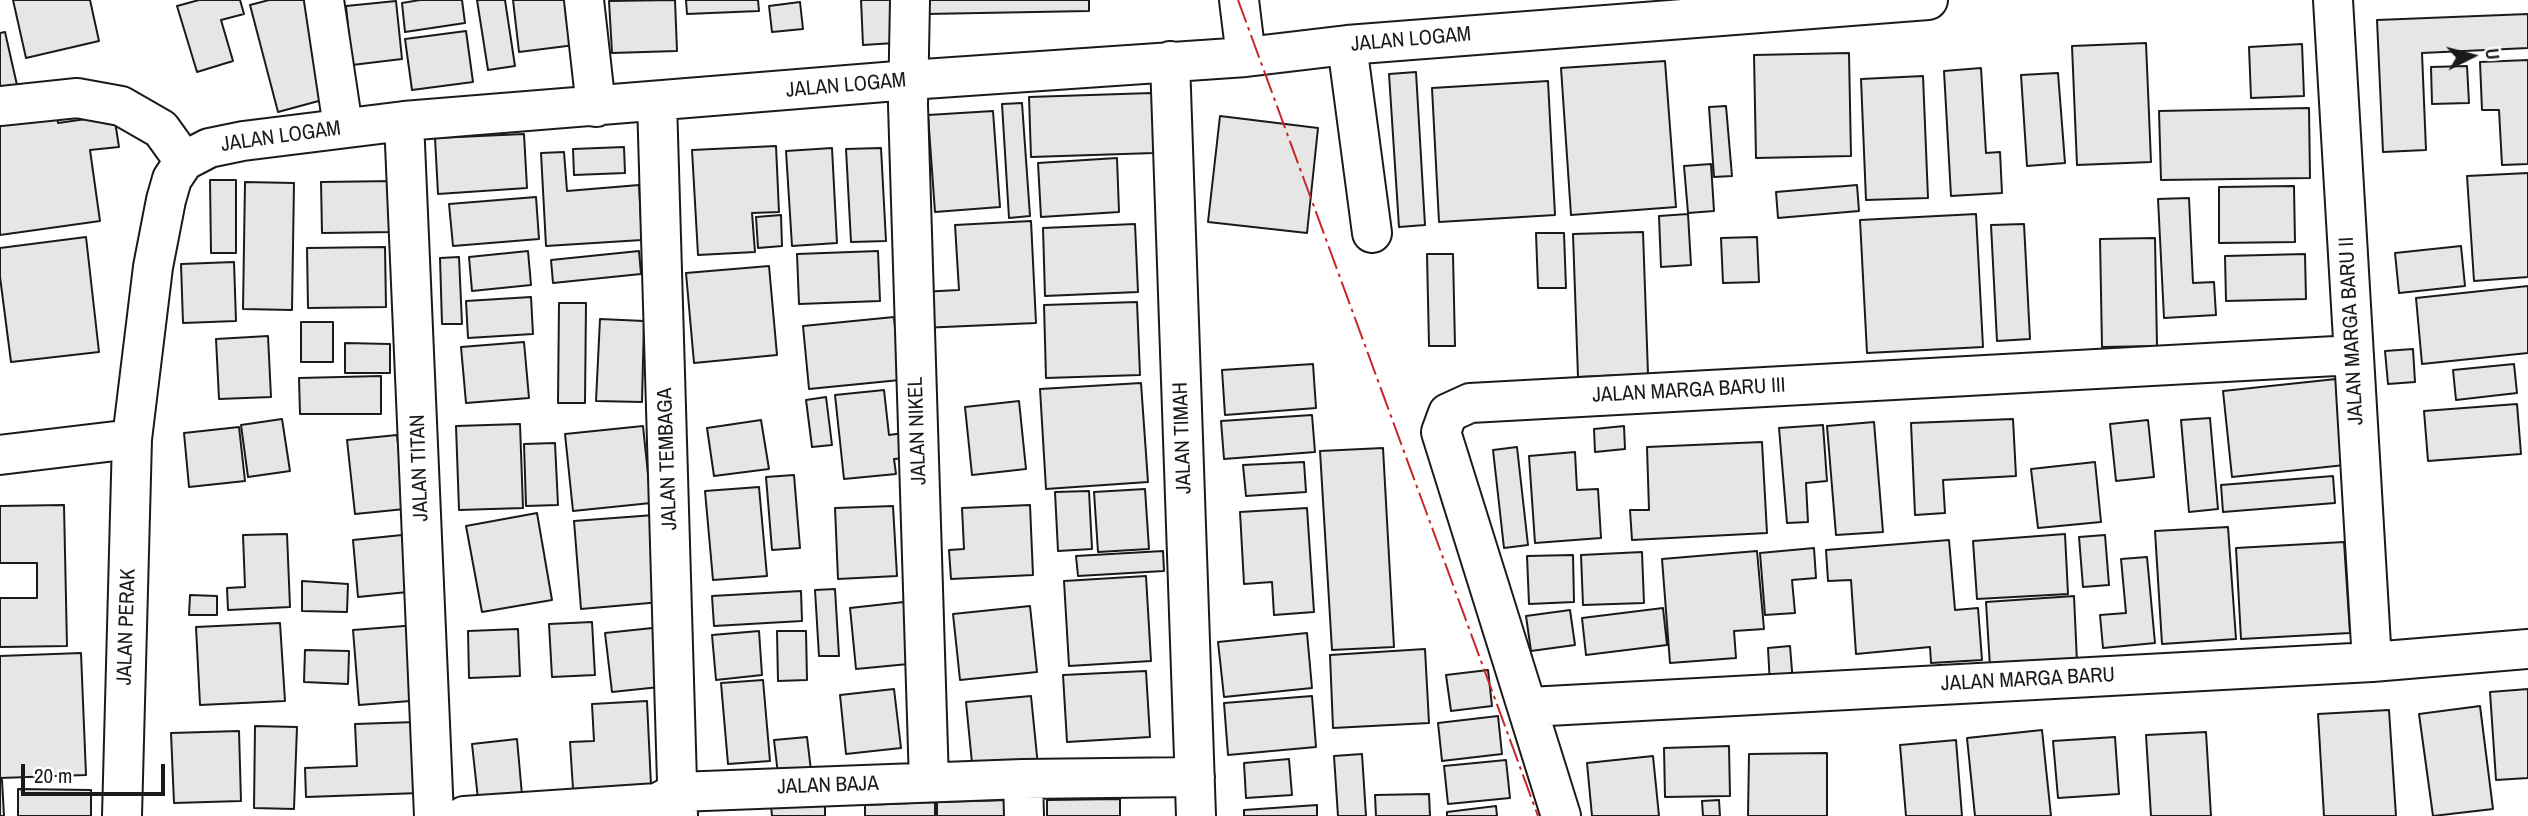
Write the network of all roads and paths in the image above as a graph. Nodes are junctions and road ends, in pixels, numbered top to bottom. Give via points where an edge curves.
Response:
1 (324, 0) edge
2 (584, 0) edge
3 (910, 0) edge
4 (1239, 0) edge
5 (1928, 0) edge
6 (2333, 0) edge
7 (1347, 45) junction
8 (1246, 57) junction
9 (1170, 61) junction
10 (909, 80) junction
11 (657, 101) junction
12 (0, 106) edge
13 (596, 107) junction
14 (404, 121) junction
15 (344, 127) junction
16 (184, 161) junction
17 (1373, 233) dead end
18 (2354, 355) junction
19 (132, 439) junction
20 (0, 455) edge
21 (2528, 649) edge
22 (2372, 662) junction
23 (1529, 707) junction
24 (1195, 777) junction
25 (929, 782) junction
26 (1023, 798) edge
27 (850, 801) edge
28 (678, 804) edge
29 (504, 815) edge
30 (122, 816) edge
31 (434, 816) edge
32 (464, 816) edge
33 (1196, 816) edge
34 (1562, 816) edge

1 - 15 street
2 - 13 street
3 - 10 street, JALAN NIKEL
4 - 8 street
5 - 7 street, JALAN LOGAM
6 - 18 street, JALAN MARGA BARU II
7 - 8 street, JALAN LOGAM
7 - 17 street
8 - 9 street, JALAN LOGAM
9 - 10 street, JALAN LOGAM
9 - 24 street, JALAN TIMAH
10 - 11 street, JALAN LOGAM
10 - 25 street, JALAN NIKEL
11 - 13 street, JALAN LOGAM
11 - 28 street, JALAN TEMBAGA
12 - 16 street via 76,98 121,106 161,129
13 - 14 street, JALAN LOGAM
14 - 15 street, JALAN LOGAM
14 - 31 street, JALAN TITAN
15 - 16 street, JALAN LOGAM via 209,148
16 - 19 street via 172,179 153,267
18 - 22 street, JALAN MARGA BARU II
18 - 23 street, JALAN MARGA BARU III via 1470,403 1448,413 1441,432
19 - 20 street
19 - 30 street, JALAN PERAK
21 - 22 street, JALAN MARGA BARU
22 - 23 street, JALAN MARGA BARU
23 - 34 street, JALAN MARGA BARU III
24 - 26 street, JALAN BAJA
24 - 33 street, JALAN TIMAH
25 - 26 street, JALAN BAJA
25 - 27 street, JALAN BAJA
27 - 28 street, JALAN BAJA
28 - 29 street, JALAN BAJA
29 - 32 street, JALAN BAJA

